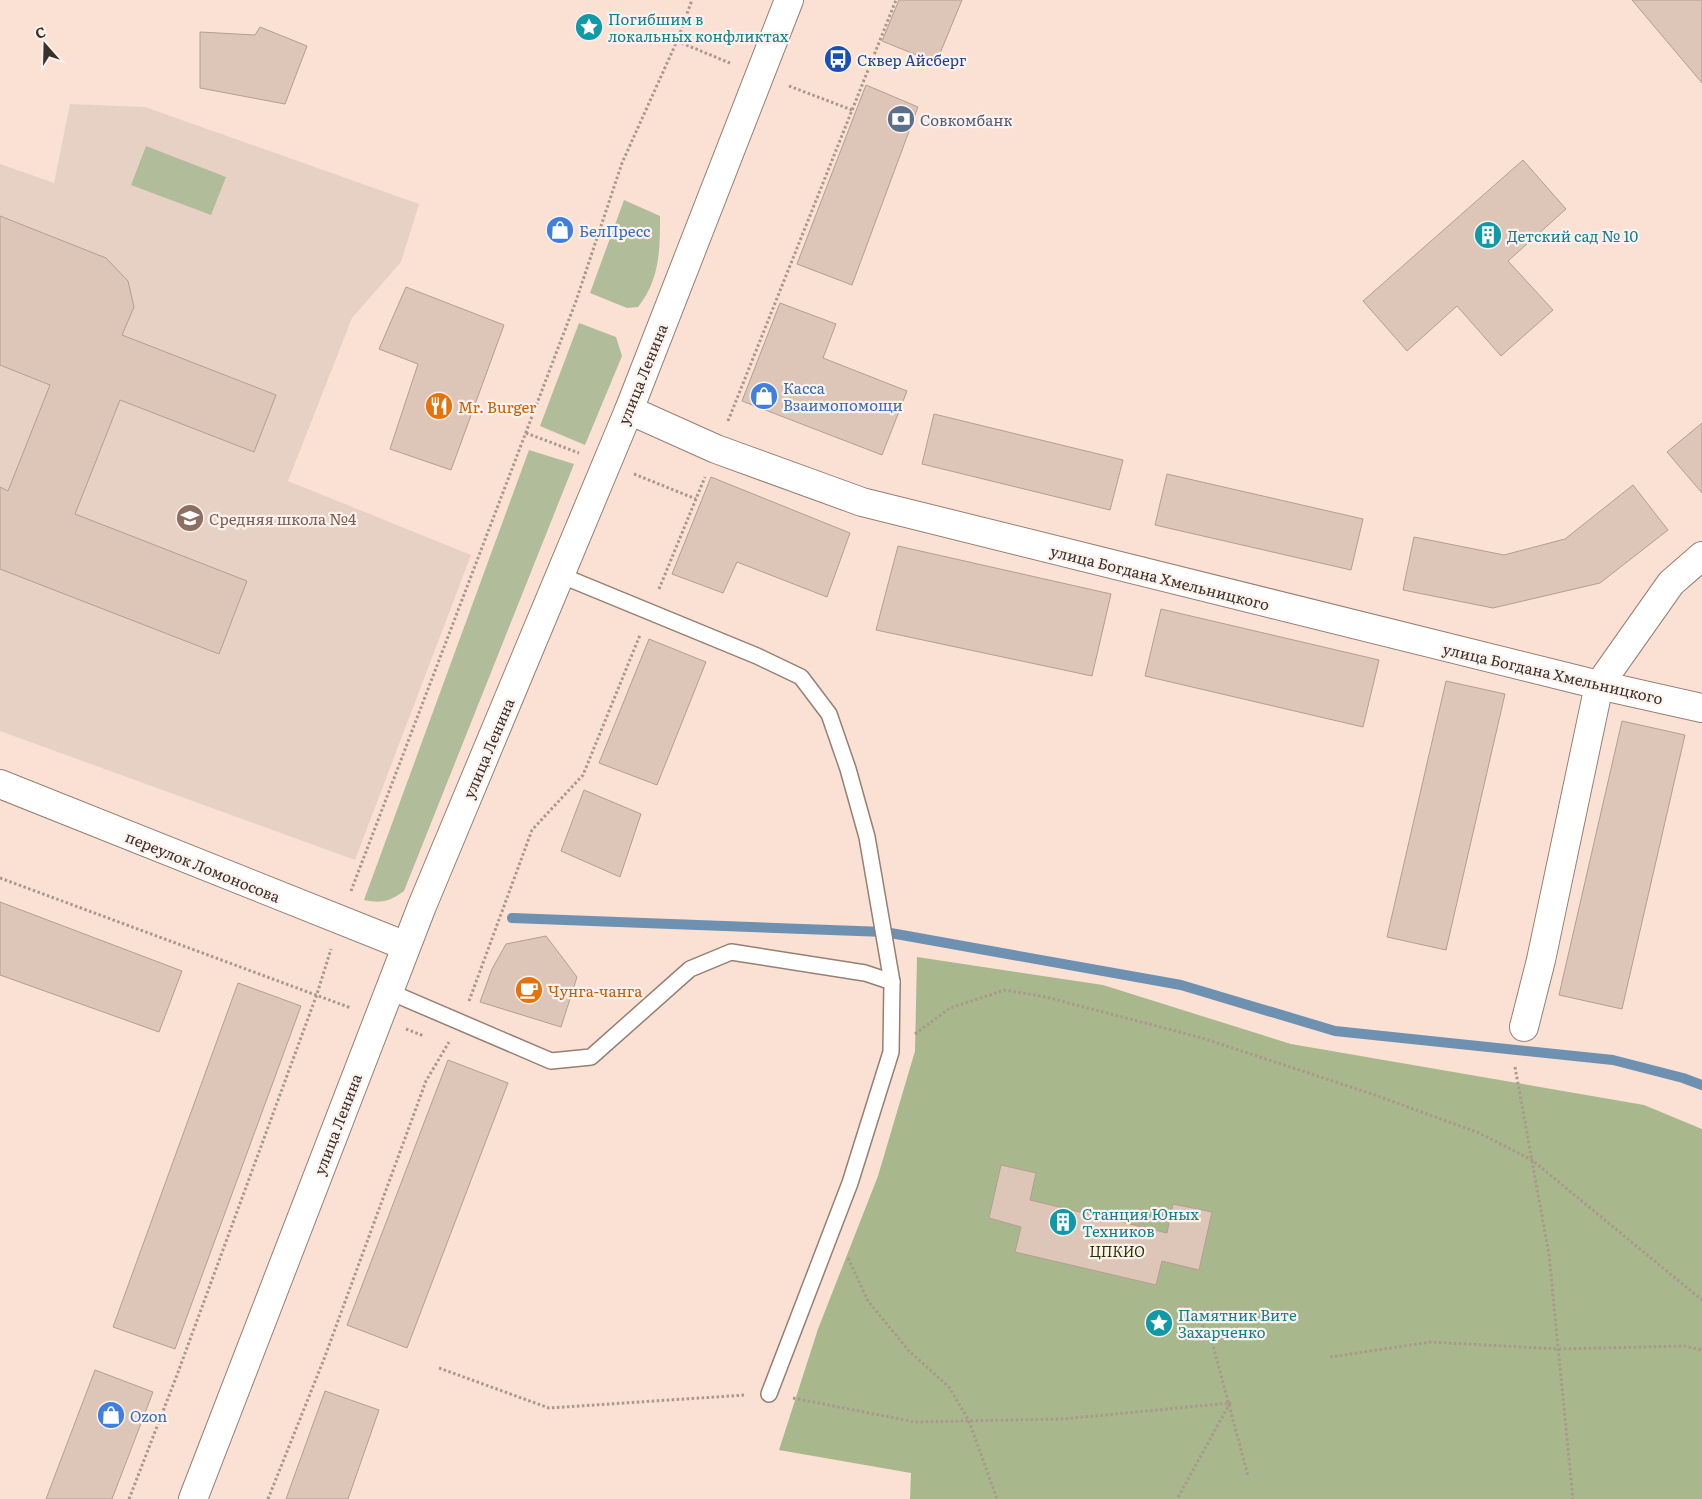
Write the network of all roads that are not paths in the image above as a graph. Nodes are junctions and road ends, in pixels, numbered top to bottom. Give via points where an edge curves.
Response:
1 (789, 0) edge
2 (629, 410) junction
3 (1702, 556) edge
4 (560, 575) junction
5 (1599, 685) junction
6 (1702, 708) edge
7 (0, 784) edge
8 (406, 946) junction
9 (892, 982) junction
10 (390, 992) junction
11 (1524, 1027) dead end
12 (769, 1394) road end
13 (193, 1499) edge

1 - 2 street, улица Ленина
2 - 4 street, улица Ленина
2 - 5 street, улица Богдана Хмельницкого via 716,450 862,502
3 - 5 street via 1671,584
4 - 8 street, улица Ленина
4 - 9 lane via 757,656 801,678 829,714 848,769 867,837
5 - 6 street, улица Богдана Хмельницкого
5 - 11 street
7 - 8 street, переулок Ломоносова
8 - 10 street, улица Ленина
9 - 10 lane via 865,973 731,952 690,969 591,1057 551,1061
9 - 12 lane via 892,1052 850,1183
10 - 13 street, улица Ленина

